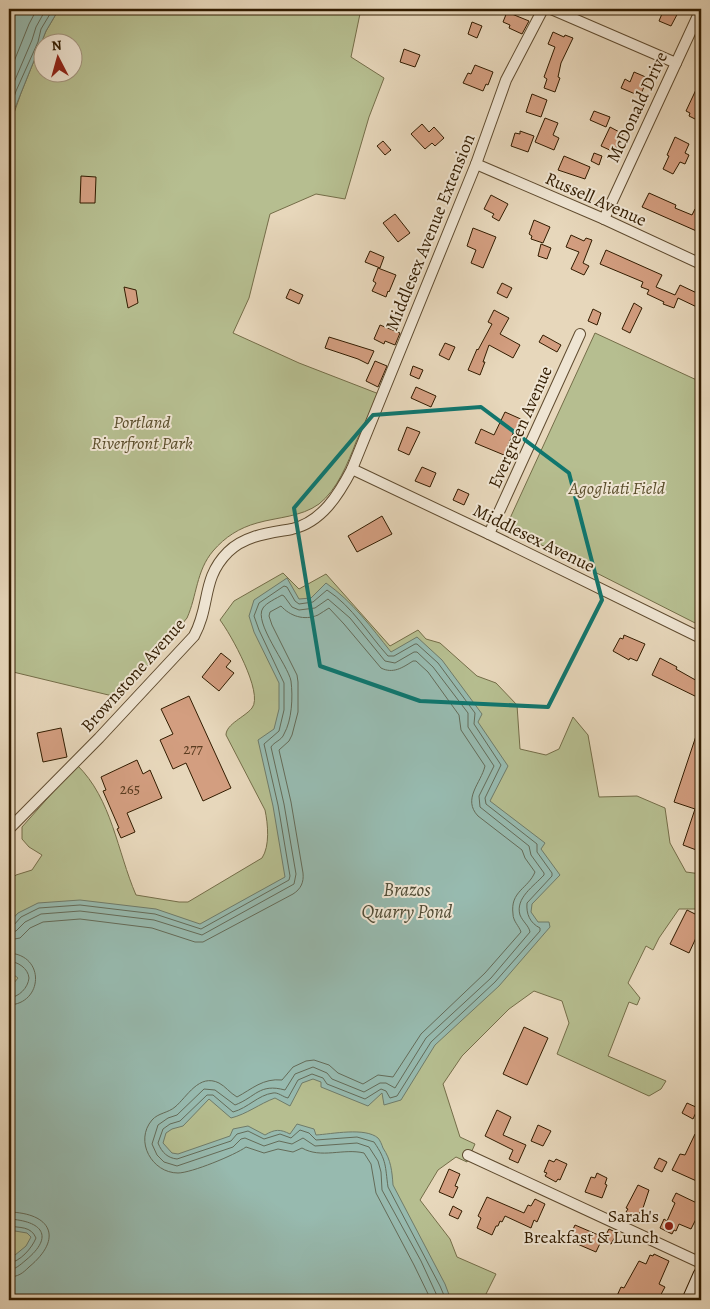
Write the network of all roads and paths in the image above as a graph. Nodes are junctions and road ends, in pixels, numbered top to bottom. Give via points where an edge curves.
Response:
1 (543, 9) edge
2 (550, 9) edge
3 (701, 9) edge
4 (676, 63) junction
5 (476, 164) junction
6 (604, 219) junction
7 (701, 264) edge
8 (580, 334) dead end
9 (352, 469) junction
10 (489, 534) junction
11 (701, 638) edge
12 (9, 829) edge
13 (468, 1156) dead end
14 (701, 1263) edge
15 (701, 1275) edge
16 (690, 1300) edge

1 - 5 street, Middlesex Avenue Extension via 506,80
2 - 4 street
3 - 4 street, McDonald Drive
4 - 6 street, McDonald Drive
5 - 6 street, Russell Avenue
5 - 9 street, Middlesex Avenue Extension
6 - 7 street, Russell Avenue
8 - 10 street, Evergreen Avenue
9 - 10 street, Middlesex Avenue
9 - 12 street, Brownstone Avenue via 339,494 313,519 298,527 256,536 229,551 210,577 201,620 194,636
10 - 11 street, Middlesex Avenue
13 - 14 street
15 - 16 main road

